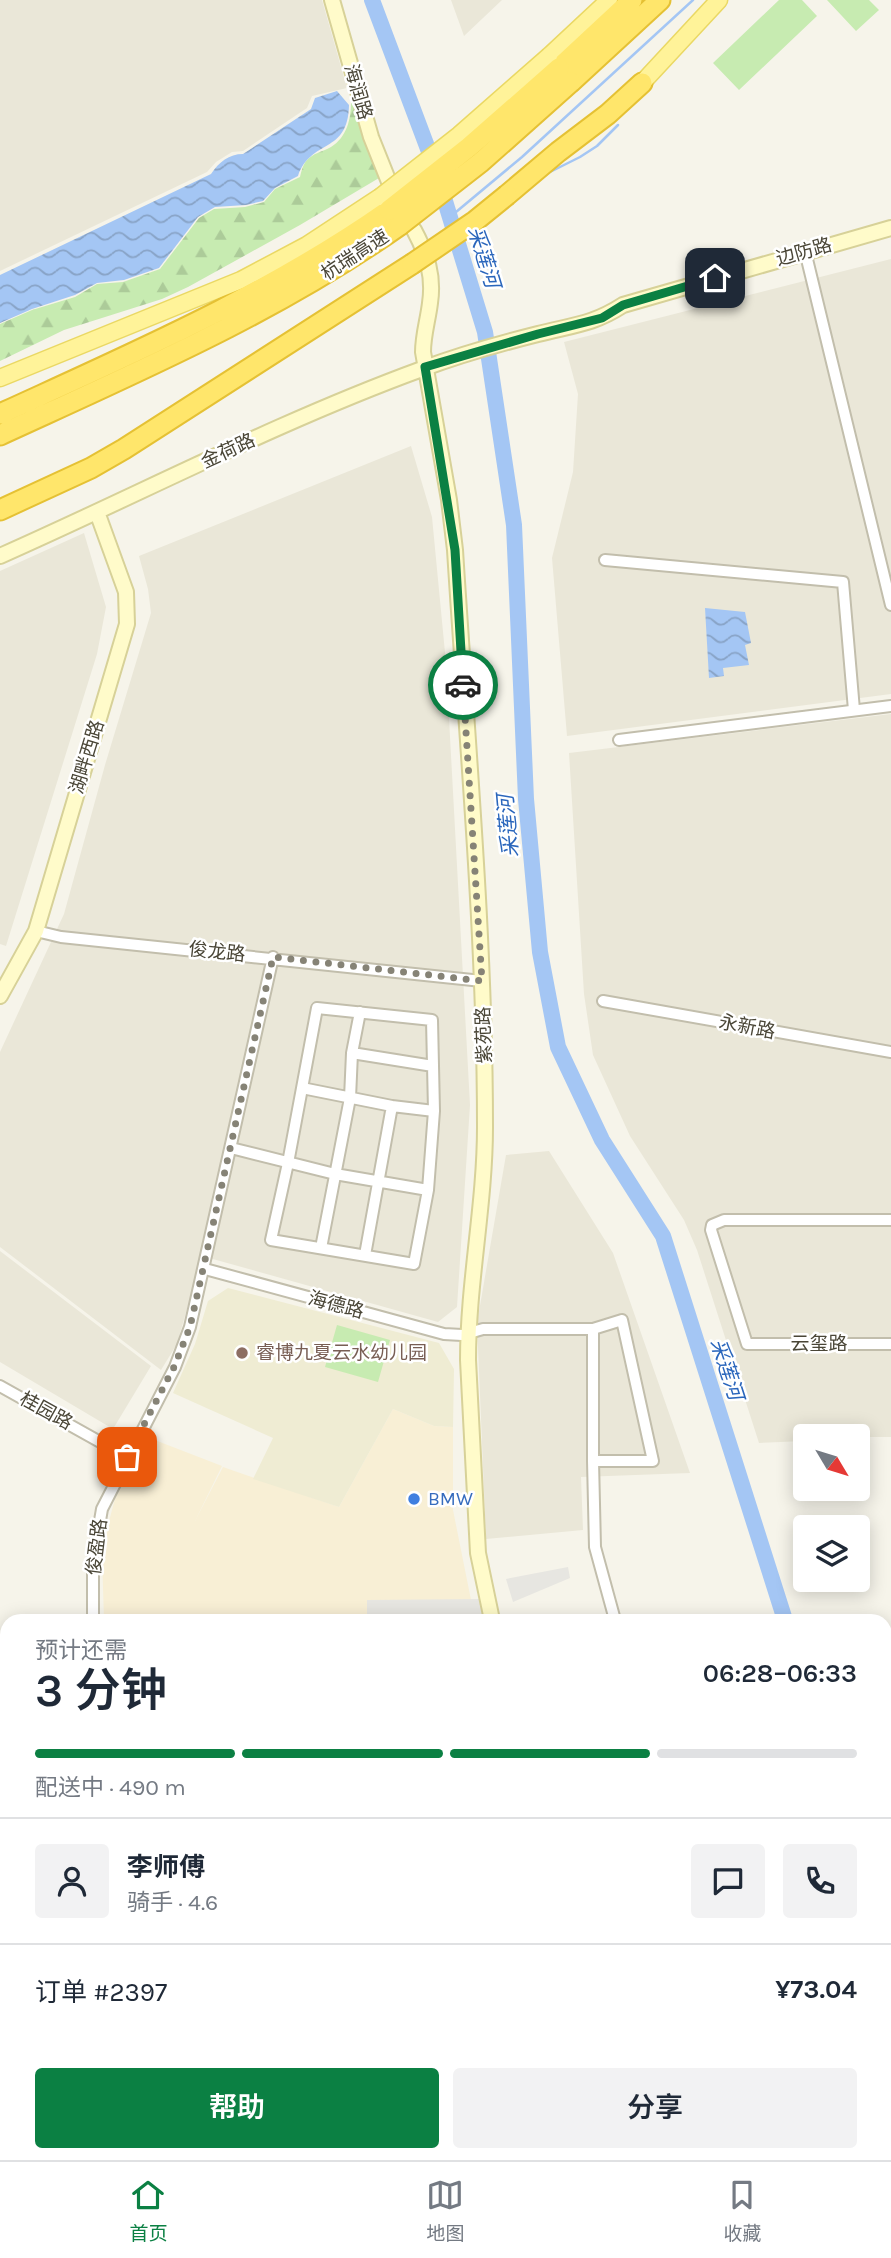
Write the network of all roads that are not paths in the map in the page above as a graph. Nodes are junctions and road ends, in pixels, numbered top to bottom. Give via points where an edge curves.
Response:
1 (332, 0) edge
2 (609, 0) edge
3 (632, 0) edge
4 (660, 0) edge
5 (719, 0) edge
6 (560, 69) junction
7 (642, 83) joint
8 (389, 182) dead end
9 (396, 215) junction
10 (891, 228) edge
11 (806, 251) junction
12 (459, 358) joint
13 (425, 367) junction
14 (0, 379) edge
15 (0, 414) edge
16 (0, 435) edge
17 (0, 509) edge
18 (97, 512) junction
19 (0, 556) edge
20 (605, 560) dead end
21 (891, 604) edge
22 (891, 706) edge
23 (854, 710) junction
24 (619, 740) dead end
25 (36, 931) junction
26 (273, 957) junction
27 (482, 981) junction
28 (0, 996) edge
29 (603, 1001) dead end
30 (360, 1012) junction
31 (891, 1052) edge
32 (352, 1053) junction
33 (433, 1066) junction
34 (302, 1088) junction
35 (350, 1098) junction
36 (392, 1106) junction
37 (433, 1111) junction
38 (232, 1148) junction
39 (288, 1163) junction
40 (335, 1174) junction
41 (379, 1183) junction
42 (428, 1190) junction
43 (891, 1220) edge
44 (321, 1248) junction
45 (365, 1255) junction
46 (205, 1269) junction
47 (593, 1329) junction
48 (468, 1332) junction
49 (891, 1344) edge
50 (0, 1386) edge
51 (127, 1457) junction
52 (593, 1461) junction
53 (93, 1614) edge
54 (491, 1614) edge
55 (613, 1614) edge

1 - 8 street, 海润路
2 - 6 main road
3 - 6 highway, 杭瑞高速
4 - 6 highway, 杭瑞高速
5 - 7 main road
6 - 9 highway, 杭瑞高速, bridge
7 - 17 highway, bridge via 475,221 412,264 124,449
9 - 13 street via 428,261 432,282 423,332
9 - 14 main road via 307,245 241,280
9 - 15 highway, 杭瑞高速 via 257,291
9 - 16 highway, 杭瑞高速 via 325,274 244,320
10 - 11 street, 边防路
11 - 12 street, 边防路 via 623,305 602,318
11 - 21 street
12 - 13 street, 金荷路
13 - 18 street, 金荷路 via 282,426
13 - 27 street, 紫苑路 via 455,550
18 - 19 street, 金荷路
18 - 25 street, 湖畔西路 via 126,592 127,624
20 - 23 street via 843,582
22 - 23 street
23 - 24 street
25 - 26 street, 俊龙路
25 - 28 street, 湖畔西路
26 - 27 street, 俊龙路
26 - 38 street, 俊盈路
27 - 48 street, 紫苑路 via 485,1132
29 - 31 street, 永新路
30 - 32 street
30 - 33 street via 432,1020
30 - 34 street via 317,1007
32 - 33 street
32 - 35 street
33 - 37 street
34 - 35 street
34 - 39 street
35 - 36 street
35 - 40 street
36 - 37 street
36 - 41 street
37 - 42 street
38 - 39 street
38 - 46 street, 俊盈路
39 - 40 street
39 - 44 street via 271,1240
40 - 41 street
40 - 44 street
41 - 42 street
41 - 45 street
42 - 45 street via 414,1264
43 - 49 street, 云玺路 via 724,1220 712,1225 747,1344
44 - 45 street
46 - 48 street, 海德路 via 444,1334
46 - 51 street, 俊盈路 via 184,1346
47 - 48 street, 海德路
47 - 52 street
47 - 52 street, 海德路 via 622,1320 653,1461
48 - 54 street, 紫苑路 via 478,1553
50 - 51 street, 桂园路
51 - 53 street, 俊盈路 via 99,1521
52 - 55 street via 595,1547

